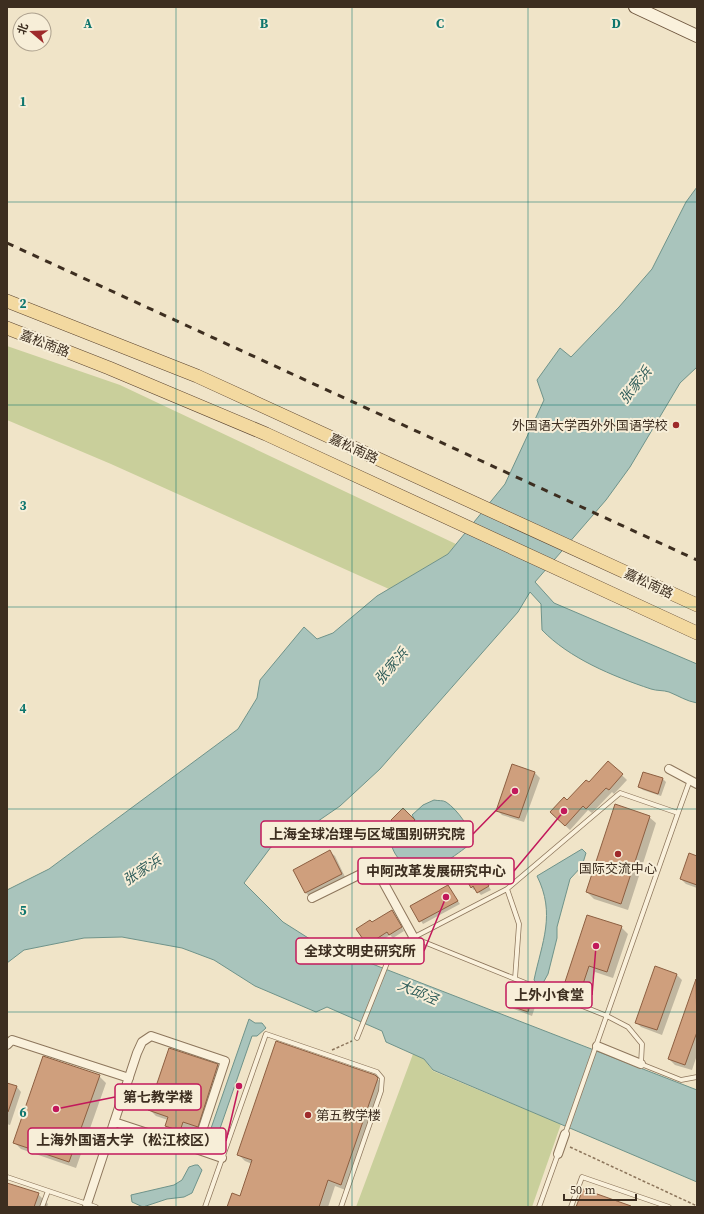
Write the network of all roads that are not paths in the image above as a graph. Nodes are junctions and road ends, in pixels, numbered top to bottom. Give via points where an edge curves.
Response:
1 (635, 7) edge
2 (697, 36) edge
3 (7, 300) edge
4 (7, 328) edge
5 (697, 605) edge
6 (697, 633) edge
7 (669, 769) dead end
8 (693, 782) edge
9 (678, 813) junction
10 (507, 889) junction
11 (312, 898) dead end
12 (414, 938) junction
13 (515, 979) junction
14 (607, 1016) junction
15 (357, 1038) road end
16 (7, 1045) edge
17 (597, 1046) junction
18 (640, 1064) junction
19 (697, 1077) edge
20 (128, 1078) junction
21 (114, 1122) junction
22 (565, 1134) joint
23 (196, 1149) junction
24 (558, 1154) joint
25 (222, 1158) junction
26 (7, 1177) edge
27 (48, 1191) junction
28 (92, 1206) edge
29 (42, 1207) edge
30 (205, 1207) edge
31 (341, 1207) edge
32 (539, 1207) edge
33 (571, 1207) edge
34 (669, 1207) edge

1 - 2 main road
3 - 5 main road, 嘉松南路 via 197,376
4 - 6 main road, 嘉松南路 via 194,403
7 - 8 street
8 - 9 lane
9 - 10 lane via 620,793
9 - 14 lane
10 - 12 lane
10 - 13 lane via 518,924
11 - 12 street via 375,867
12 - 13 lane
12 - 15 lane via 399,945 387,964
13 - 14 lane
14 - 17 lane
14 - 18 lane via 628,1027 642,1044
16 - 20 street via 12,1040
17 - 18 street
17 - 22 lane
18 - 19 lane via 682,1080
20 - 21 street
20 - 23 street via 142,1042 151,1036 225,1061
21 - 23 street
21 - 28 street
22 - 24 street
23 - 25 street
24 - 32 lane
25 - 30 lane
25 - 31 lane via 266,1034 377,1072 382,1078 381,1091
26 - 27 lane
27 - 28 lane
27 - 29 lane
33 - 34 lane via 582,1177

